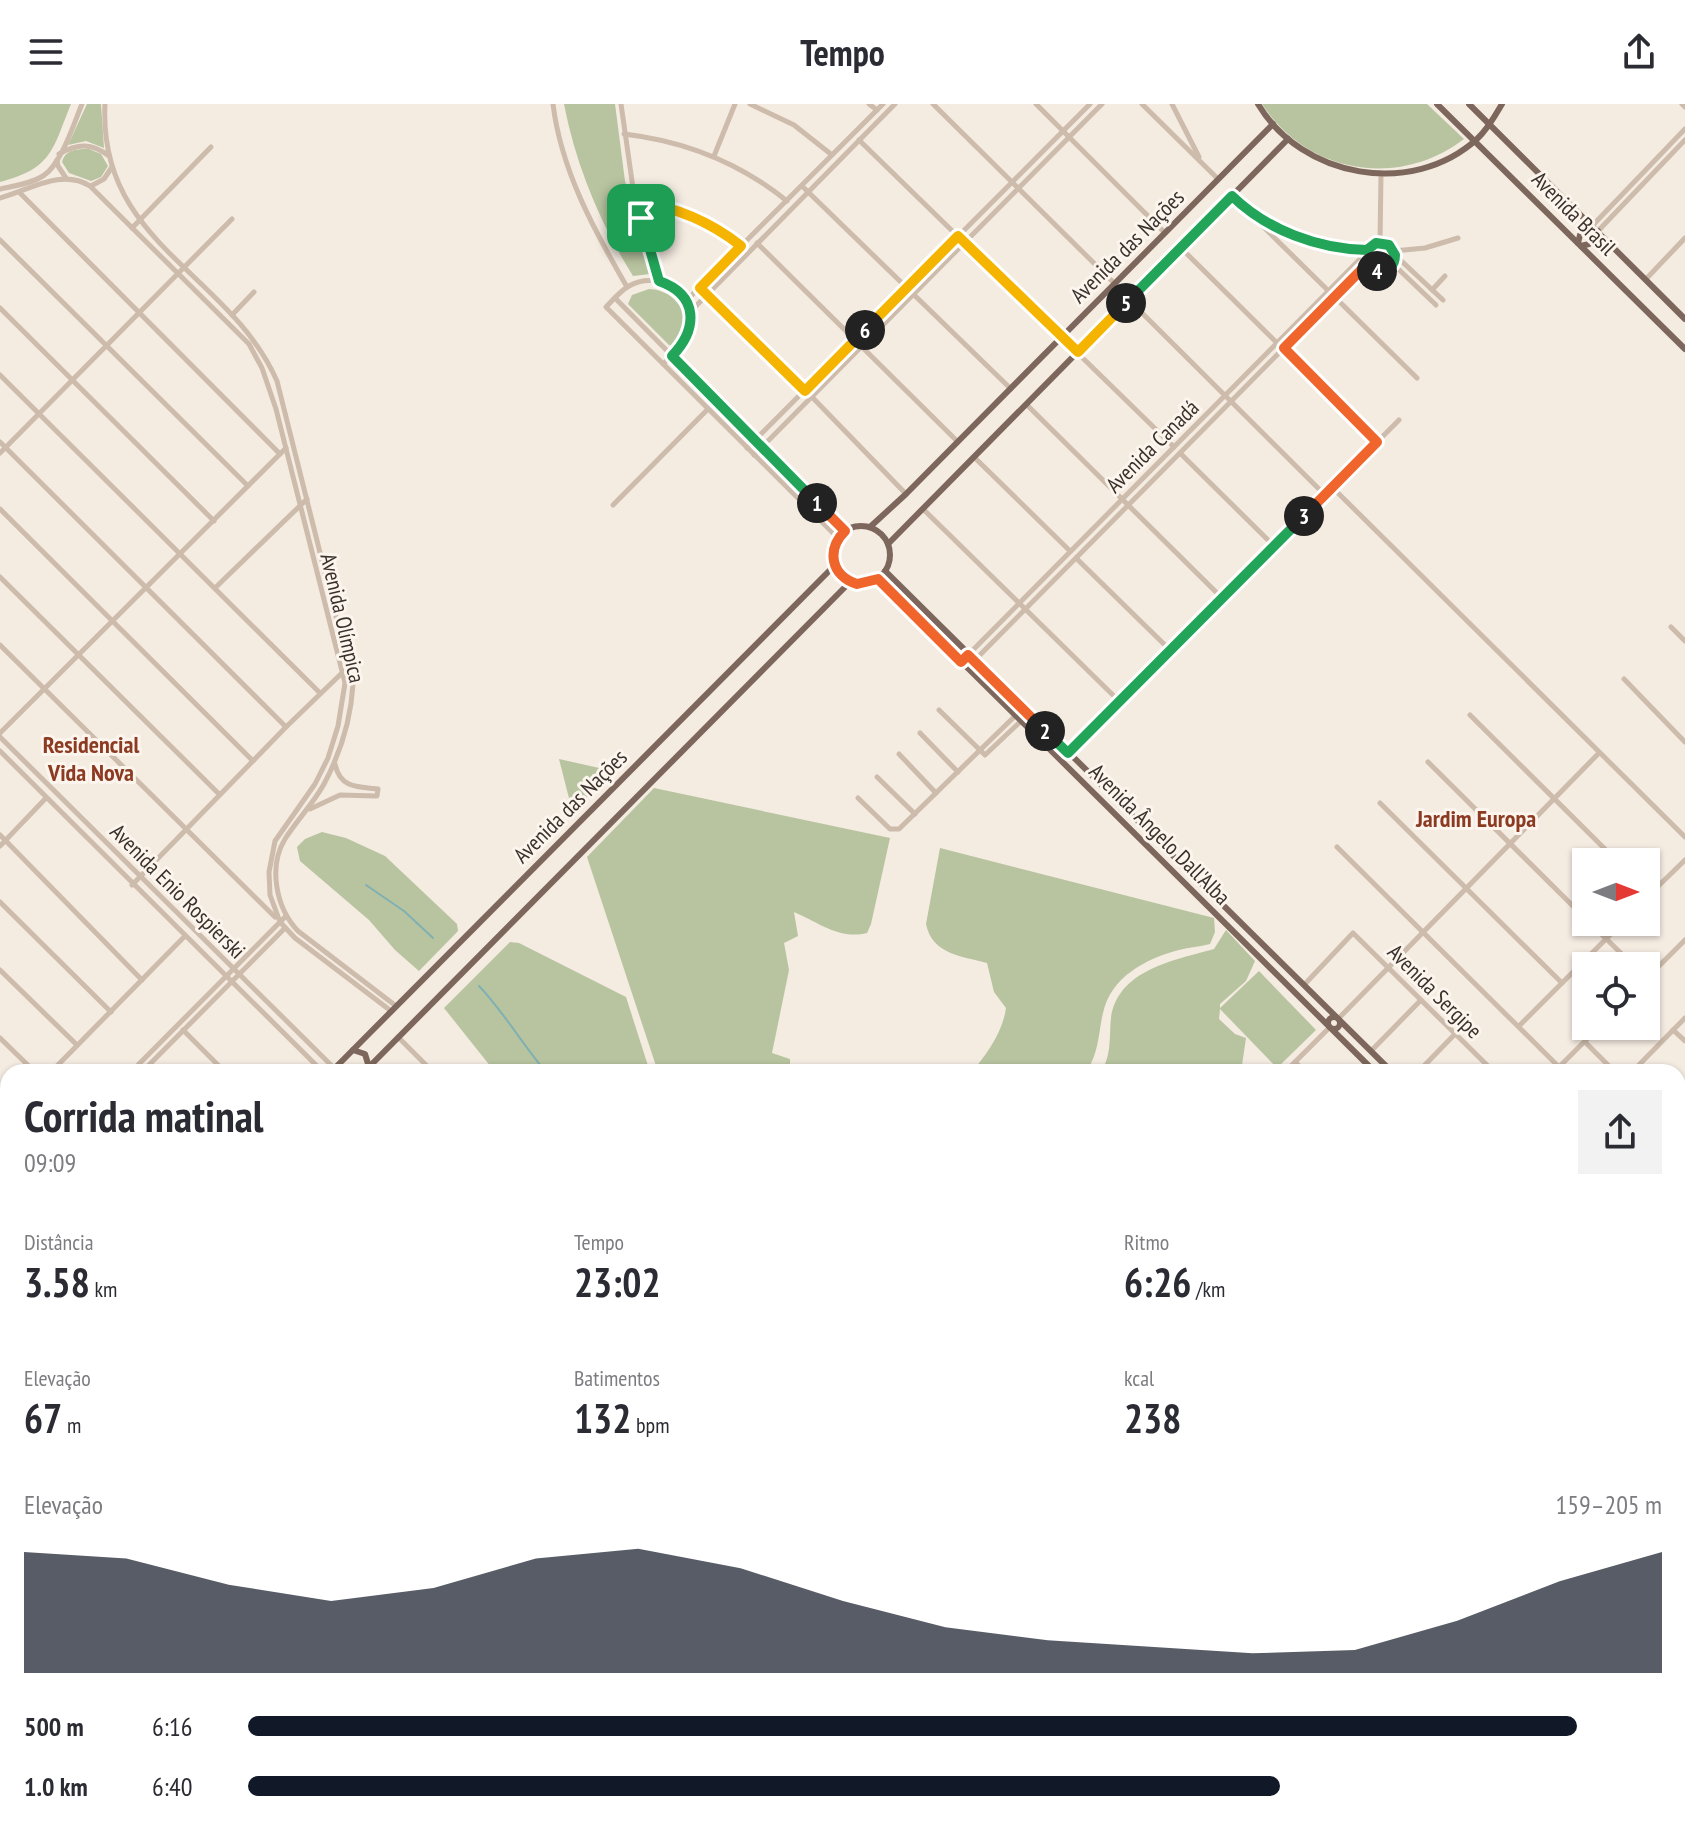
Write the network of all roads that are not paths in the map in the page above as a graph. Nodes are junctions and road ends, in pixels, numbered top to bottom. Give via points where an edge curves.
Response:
1 (82, 104) edge
2 (105, 104) edge
3 (553, 104) edge
4 (621, 104) edge
5 (735, 104) edge
6 (750, 104) edge
7 (869, 104) edge
8 (883, 104) edge
9 (895, 104) edge
10 (933, 104) edge
11 (1036, 104) edge
12 (1090, 104) edge
13 (1102, 104) edge
14 (1142, 104) edge
15 (1172, 104) edge
16 (1258, 104) edge
17 (1437, 104) edge
18 (1469, 104) edge
19 (1502, 104) edge
20 (877, 110) junction
21 (1273, 124) junction
22 (1490, 125) junction
23 (1685, 129) edge
24 (1064, 131) junction
25 (624, 134) junction
26 (1070, 137) junction
27 (1288, 139) junction
28 (859, 140) junction
29 (1475, 140) junction
30 (1685, 140) edge
31 (211, 147) dead end
32 (832, 155) junction
33 (714, 156) junction
34 (58, 157) junction
35 (109, 157) junction
36 (1203, 165) junction
37 (112, 167) junction
38 (1381, 174) junction
39 (66, 178) junction
40 (1218, 179) junction
41 (1012, 182) junction
42 (90, 186) junction
43 (802, 186) junction
44 (0, 189) edge
45 (1018, 189) junction
46 (808, 192) junction
47 (20, 193) junction
48 (1232, 196) junction
49 (0, 198) edge
50 (636, 201) junction
51 (787, 201) junction
52 (1248, 211) junction
53 (232, 219) dead end
54 (139, 221) junction
55 (132, 228) junction
56 (1595, 228) junction
57 (1165, 233) junction
58 (958, 236) junction
59 (1458, 238) dead end
60 (1685, 238) edge
61 (0, 240) edge
62 (1380, 242) junction
63 (757, 243) junction
64 (964, 243) junction
65 (1580, 244) junction
66 (741, 246) junction
67 (1181, 248) junction
68 (1367, 252) junction
69 (1395, 253) junction
70 (1367, 264) junction
71 (1393, 264) junction
72 (183, 268) junction
73 (178, 273) junction
74 (1445, 276) dead end
75 (1646, 279) junction
76 (659, 281) junction
77 (1115, 284) junction
78 (627, 287) junction
79 (700, 288) junction
80 (907, 288) junction
81 (1432, 290) junction
82 (1329, 291) junction
83 (254, 292) dead end
84 (706, 295) junction
85 (913, 295) junction
86 (1335, 297) junction
87 (615, 298) junction
88 (1129, 300) junction
89 (1443, 300) dead end
90 (686, 301) junction
91 (1436, 305) dead end
92 (0, 308) edge
93 (691, 312) junction
94 (139, 314) junction
95 (232, 315) junction
96 (1685, 319) edge
97 (1063, 337) junction
98 (855, 340) junction
99 (1277, 343) junction
100 (106, 346) junction
101 (861, 347) junction
102 (1284, 348) junction
103 (1685, 349) edge
104 (1078, 352) junction
105 (672, 356) junction
106 (663, 364) junction
107 (0, 375) edge
108 (1417, 378) dead end
109 (72, 380) junction
110 (1011, 389) junction
111 (805, 391) junction
112 (1225, 395) junction
113 (812, 397) junction
114 (1231, 401) junction
115 (1026, 404) junction
116 (708, 409) junction
117 (39, 413) junction
118 (1399, 420) dead end
119 (755, 441) junction
120 (0, 442) edge
121 (293, 442) junction
122 (958, 442) junction
123 (1377, 442) junction
124 (1174, 447) junction
125 (6, 448) junction
126 (747, 448) junction
127 (762, 448) junction
128 (283, 451) junction
129 (0, 453) edge
130 (1180, 453) junction
131 (754, 455) junction
132 (974, 457) junction
133 (248, 486) junction
134 (1332, 487) junction
135 (906, 494) junction
136 (1325, 495) junction
137 (307, 499) junction
138 (1122, 499) junction
139 (299, 505) junction
140 (613, 505) dead end
141 (1128, 505) junction
142 (0, 509) edge
143 (923, 509) junction
144 (214, 521) junction
145 (870, 527) junction
146 (845, 531) junction
147 (838, 538) junction
148 (888, 544) junction
149 (1274, 546) junction
150 (1070, 551) junction
151 (180, 554) junction
152 (1076, 558) junction
153 (834, 566) junction
154 (885, 571) junction
155 (0, 577) edge
156 (878, 579) junction
157 (850, 582) junction
158 (147, 587) junction
159 (215, 588) junction
160 (1222, 598) junction
161 (1019, 603) junction
162 (1025, 609) junction
163 (113, 620) junction
164 (1671, 627) dead end
165 (1685, 641) edge
166 (0, 645) edge
167 (1170, 650) junction
168 (79, 653) junction
169 (971, 658) junction
170 (961, 662) junction
171 (967, 668) junction
172 (343, 671) junction
173 (1624, 679) dead end
174 (45, 689) junction
175 (320, 693) junction
176 (1119, 701) junction
177 (939, 710) dead end
178 (1470, 715) dead end
179 (1018, 719) junction
180 (286, 727) junction
181 (920, 733) dead end
182 (0, 735) edge
183 (1685, 742) edge
184 (0, 751) edge
185 (983, 752) junction
186 (1068, 753) junction
187 (1599, 753) junction
188 (899, 754) dead end
189 (253, 761) junction
190 (335, 761) junction
191 (1428, 762) dead end
192 (958, 772) junction
193 (877, 777) dead end
194 (936, 793) junction
195 (219, 794) junction
196 (46, 798) junction
197 (858, 798) dead end
198 (1555, 798) junction
199 (1380, 803) dead end
200 (309, 809) junction
201 (915, 814) junction
202 (185, 829) junction
203 (1685, 837) edge
204 (3, 838) edge
205 (1512, 843) junction
206 (0, 846) edge
207 (1337, 847) dead end
208 (1604, 848) edge
209 (1685, 860) edge
210 (140, 875) junction
211 (1660, 882) edge
212 (132, 885) junction
213 (1467, 888) junction
214 (0, 902) edge
215 (1572, 904) edge
216 (285, 922) junction
217 (1423, 932) junction
218 (185, 936) junction
219 (1603, 936) edge
220 (1609, 936) edge
221 (1606, 939) junction
222 (1684, 942) edge
223 (1619, 952) edge
224 (1660, 965) edge
225 (1388, 967) junction
226 (233, 968) junction
227 (0, 970) edge
228 (239, 974) junction
229 (226, 976) junction
230 (142, 980) junction
231 (232, 982) junction
232 (1562, 983) junction
233 (1306, 987) junction
234 (1421, 1000) junction
235 (394, 1009) junction
236 (111, 1012) junction
237 (1685, 1018) edge
238 (1338, 1019) junction
239 (1519, 1026) junction
240 (1330, 1027) junction
241 (183, 1030) junction
242 (1673, 1030) junction
243 (1455, 1034) junction
244 (398, 1037) junction
245 (0, 1038) edge
246 (1685, 1041) edge
247 (1584, 1042) joint
248 (77, 1045) junction
249 (353, 1050) junction
250 (1371, 1051) junction
251 (1295, 1062) edge
252 (27, 1064) edge
253 (59, 1064) edge
254 (139, 1064) edge
255 (150, 1064) edge
256 (217, 1064) edge
257 (315, 1064) edge
258 (326, 1064) edge
259 (338, 1064) edge
260 (366, 1064) edge
261 (371, 1064) edge
262 (425, 1064) edge
263 (1367, 1064) edge
264 (1384, 1064) edge
265 (1426, 1064) edge
266 (1482, 1064) edge
267 (1553, 1064) edge
268 (1562, 1064) edge
269 (1607, 1064) edge
270 (1640, 1064) edge

1 - 34 street
2 - 35 street
3 - 78 street via 582,203
4 - 25 street
5 - 33 street
6 - 32 street via 794,125
7 - 20 street
8 - 20 street
9 - 28 street
10 - 41 street
11 - 24 street
12 - 24 street
13 - 26 street
14 - 36 street
15 - 36 street
16 - 21 main road
17 - 29 main road, Avenida Brasil
18 - 22 main road, Avenida Brasil
19 - 22 main road
20 - 32 street
21 - 27 main road
21 - 40 main road, Avenida das Nações
22 - 29 main road
22 - 56 main road, Avenida Brasil
23 - 56 street
24 - 26 street
24 - 41 street
25 - 33 street
25 - 50 street
26 - 45 street
26 - 57 street
27 - 38 main road via 1334,166
27 - 48 main road, Avenida das Nações
28 - 46 street
28 - 58 street
29 - 38 main road via 1435,164
29 - 65 main road, Avenida Brasil
30 - 56 street
31 - 54 street
32 - 43 street
33 - 51 street
34 - 35 street via 84,145
34 - 39 street
34 - 44 street via 40,178
35 - 37 street
36 - 40 street
37 - 42 street
37 - 54 street, Avenida Olímpica
38 - 62 street
39 - 42 street
39 - 47 street
40 - 57 main road, Avenida das Nações
41 - 45 street
41 - 58 street
42 - 55 street, Avenida Olímpica
43 - 46 street
43 - 51 street
45 - 64 street
45 - 77 street
46 - 63 street
46 - 80 street
47 - 49 street
47 - 94 street
48 - 52 street
48 - 67 main road, Avenida das Nações
50 - 66 street via 693,217
50 - 76 street
51 - 66 street
52 - 68 street via 1308,241
52 - 82 street
53 - 72 street
54 - 55 street
54 - 72 street, Avenida Olímpica
55 - 73 street, Avenida Olímpica
56 - 65 main road via 1580,235
56 - 65 main road via 1589,244
56 - 75 main road, Avenida Brasil
57 - 77 main road, Avenida das Nações
58 - 64 street
58 - 80 street
59 - 69 street
60 - 75 street
61 - 100 street
62 - 68 street
62 - 69 street
63 - 84 street
63 - 98 street
64 - 85 street
64 - 97 street
65 - 103 main road, Avenida Brasil
66 - 79 street
67 - 88 main road, Avenida das Nações
67 - 99 street
68 - 70 street
68 - 82 street, Avenida Canadá
69 - 71 street
69 - 81 street
70 - 71 street via 1378,272
70 - 86 street, Avenida Canadá
71 - 91 street
72 - 73 street
72 - 95 street, Avenida Olímpica
73 - 94 street
73 - 128 street, Avenida Olímpica via 257,356 271,390
74 - 81 street
75 - 96 main road, Avenida Brasil
76 - 78 street
76 - 90 street via 674,287
77 - 97 main road, Avenida das Nações
78 - 87 street
79 - 84 street
79 - 90 street
80 - 85 street
80 - 98 street
81 - 89 street
82 - 86 street
82 - 99 street, Avenida Canadá
83 - 95 street
84 - 93 street
84 - 111 street
85 - 101 street
85 - 110 street
86 - 102 street, Avenida Canadá
86 - 108 street
87 - 105 street
87 - 106 street via 606,307
88 - 104 main road, Avenida das Nações
88 - 112 street
90 - 93 street
92 - 109 street
93 - 105 street via 687,338
94 - 100 street
94 - 128 street
95 - 121 street, Avenida Olímpica via 269,363
97 - 104 street
97 - 110 main road, Avenida das Nações
98 - 101 street
98 - 111 street
99 - 112 street, Avenida Canadá
100 - 109 street
100 - 133 street
101 - 113 street
101 - 122 street
102 - 114 street, Avenida Canadá
102 - 123 street
104 - 115 main road, Avenida das Nações
104 - 124 street
105 - 106 street
105 - 119 street
106 - 116 street
107 - 117 street
109 - 117 street
109 - 144 street
110 - 122 main road, Avenida das Nações
111 - 113 street
111 - 119 street
112 - 114 street
112 - 124 street, Avenida Canadá
113 - 127 street
113 - 135 street
114 - 130 street, Avenida Canadá
114 - 136 street
115 - 132 main road, Avenida das Nações
115 - 138 street
116 - 126 street
116 - 140 street
117 - 125 street
117 - 151 street
118 - 123 street
119 - 126 street
119 - 127 street
120 - 125 street
121 - 128 street
121 - 137 street, Avenida Olímpica
122 - 135 main road, Avenida das Nações
123 - 134 street
124 - 138 street, Avenida Canadá
125 - 129 street
125 - 158 street
126 - 131 street
127 - 131 street
127 - 146 street
128 - 133 street
128 - 139 street, Avenida Olímpica
130 - 141 street, Avenida Canadá
130 - 149 street
131 - 147 street
132 - 143 main road, Avenida das Nações
132 - 150 street
133 - 144 street
134 - 136 street
134 - 187 street
135 - 145 main road, Avenida das Nações
136 - 149 street
137 - 139 street
137 - 190 street, Avenida Olímpica via 353,684 350,717
138 - 141 street
138 - 150 street, Avenida Canadá
139 - 159 street
139 - 172 street, Avenida Olímpica
141 - 152 street, Avenida Canadá
141 - 160 street
142 - 163 street
143 - 148 main road, Avenida das Nações
143 - 161 street
144 - 151 street
145 - 146 main road
145 - 148 main road
146 - 147 main road
147 - 153 main road
148 - 154 main road
149 - 160 street
150 - 161 street, Avenida Canadá
151 - 158 street
151 - 159 street
152 - 162 street, Avenida Canadá
152 - 167 street
153 - 157 main road
153 - 235 main road, Avenida das Nações
154 - 156 main road
154 - 169 main road, Avenida Ângelo Dall'Alba
155 - 168 street
156 - 157 main road
156 - 170 main road, Avenida Ângelo Dall'Alba
157 - 244 main road, Avenida das Nações
158 - 163 street
158 - 180 street
159 - 175 street
160 - 167 street
161 - 162 street
161 - 169 street, Avenida Canadá
162 - 169 street, Avenida Canadá
162 - 176 street
163 - 168 street
163 - 189 street
164 - 165 street
166 - 174 street
167 - 176 street
168 - 174 street
168 - 195 street
169 - 170 street, Avenida Canadá
169 - 171 street, Avenida Canadá
169 - 186 main road, Avenida Ângelo Dall'Alba
170 - 171 main road, Avenida Ângelo Dall'Alba
171 - 179 main road, Avenida Ângelo Dall'Alba
172 - 175 street
172 - 216 street, Avenida Olímpica via 334,743 315,784 271,852 270,895
173 - 183 street
174 - 182 street
174 - 202 street
175 - 180 street
176 - 186 street
177 - 185 street
178 - 198 street
179 - 185 street
179 - 240 main road, Avenida Ângelo Dall'Alba
180 - 189 street
181 - 192 street
182 - 210 street, Avenida Enio Rospierski
184 - 196 street, Avenida Enio Rospierski
185 - 192 street
186 - 233 main road, Avenida Ângelo Dall'Alba
187 - 198 street
187 - 203 street
188 - 194 street
189 - 195 street
190 - 200 street, Avenida Olímpica
190 - 200 street via 349,786 378,792 340,795
191 - 205 street
192 - 194 street
193 - 201 street
194 - 201 street
195 - 202 street
196 - 204 street
196 - 212 street, Avenida Enio Rospierski
197 - 201 street via 890,829 899,829
198 - 205 street
198 - 208 street
199 - 213 street
200 - 216 street, Avenida Olímpica via 278,855 277,888
202 - 210 street
202 - 216 street
204 - 206 street
204 - 230 street
205 - 213 street
205 - 215 street
207 - 217 street
209 - 211 street
210 - 212 street
210 - 226 street, Avenida Enio Rospierski
212 - 218 street, Avenida Enio Rospierski
213 - 217 street
213 - 232 street
214 - 236 street
216 - 226 street
216 - 228 street
216 - 235 street
217 - 225 street
217 - 239 street
218 - 229 street, Avenida Enio Rospierski
218 - 230 street
219 - 221 street
220 - 221 street
221 - 223 street
221 - 232 street
222 - 224 street
225 - 233 street, Avenida Sergipe via 1353,933
225 - 234 street, Avenida Sergipe
225 - 238 street
226 - 228 street, Avenida Enio Rospierski
226 - 229 street
227 - 248 street
228 - 231 street
228 - 258 street, Avenida Enio Rospierski
229 - 231 street, Avenida Enio Rospierski
229 - 254 street
230 - 236 street
231 - 241 street
231 - 257 street, Avenida Enio Rospierski
232 - 239 street
233 - 238 main road, Avenida Ângelo Dall'Alba
234 - 243 street, Avenida Sergipe
234 - 250 street
235 - 249 main road, Avenida das Nações
236 - 248 street
237 - 242 street
238 - 240 main road via 1329,1018
238 - 250 main road, Avenida Ângelo Dall'Alba
239 - 267 street
240 - 251 street
240 - 263 main road, Avenida Ângelo Dall'Alba
241 - 255 street
241 - 256 street
242 - 246 street
242 - 270 street
243 - 265 street
243 - 266 street, Avenida Sergipe
244 - 261 main road, Avenida das Nações
244 - 262 street
245 - 252 street
247 - 268 street
247 - 269 street
248 - 253 street
249 - 259 main road, Avenida das Nações
249 - 260 main road via 365,1054
250 - 264 main road

